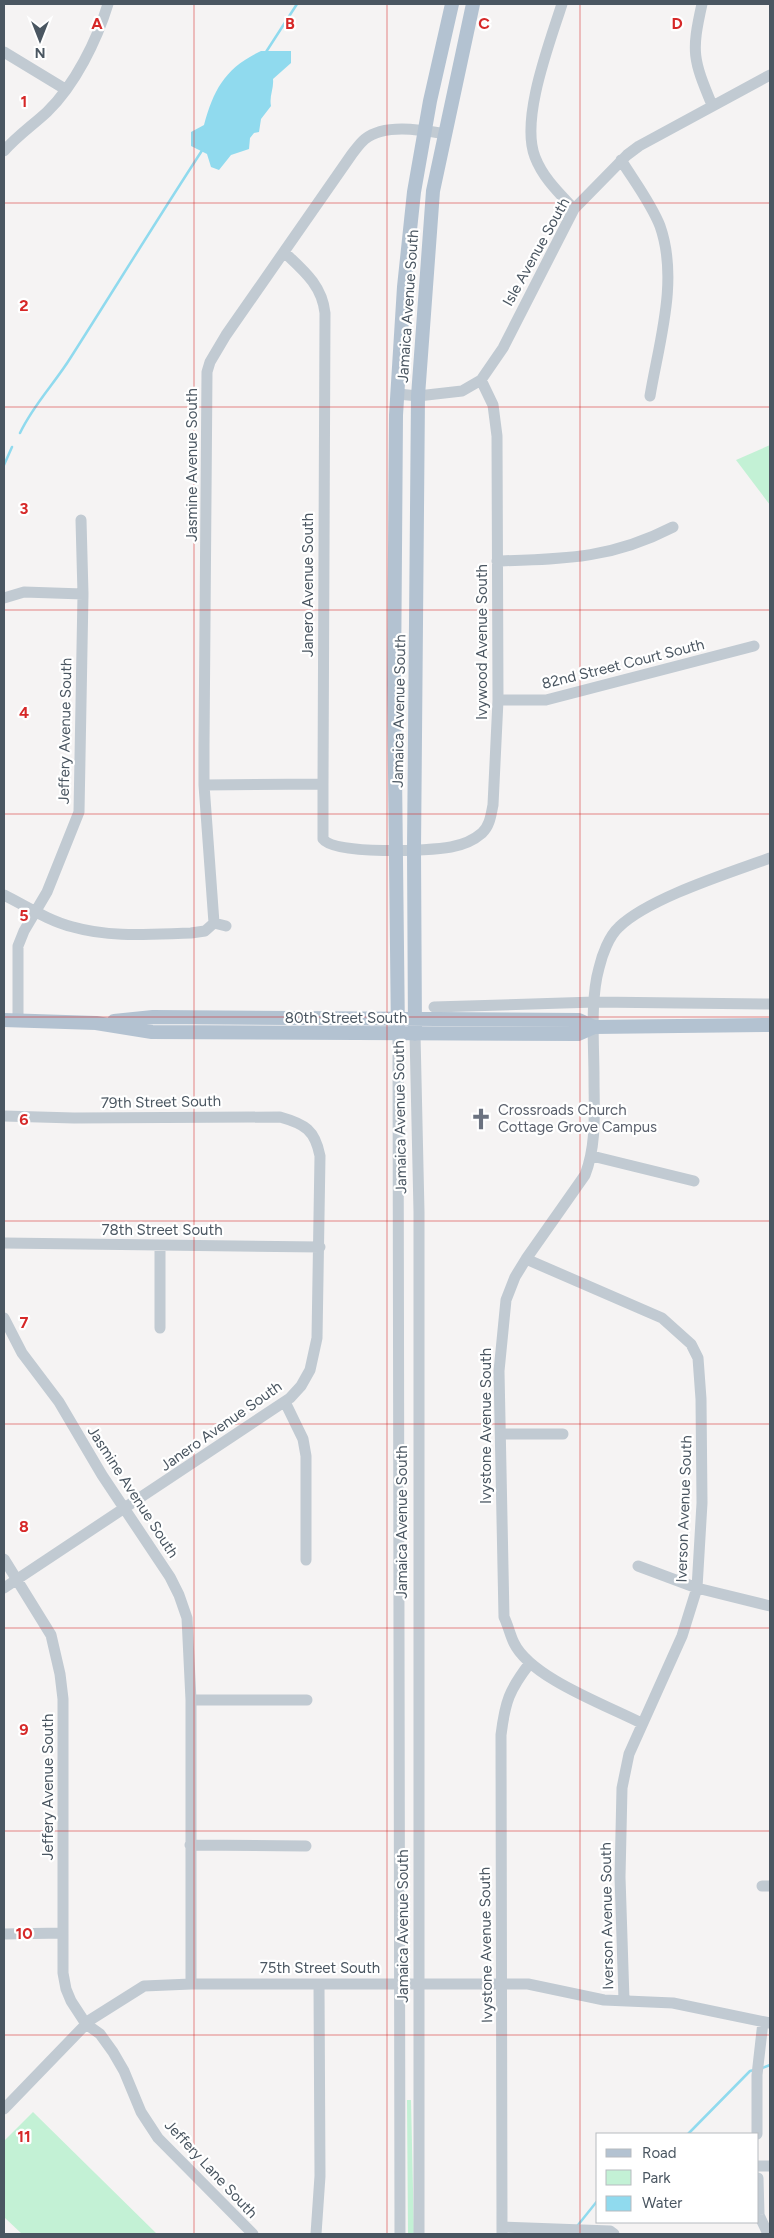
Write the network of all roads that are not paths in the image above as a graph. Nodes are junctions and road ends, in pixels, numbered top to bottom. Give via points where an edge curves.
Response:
1 (108, 4) edge
2 (452, 4) edge
3 (473, 4) edge
4 (562, 4) edge
5 (702, 4) edge
6 (4, 52) edge
7 (770, 75) edge
8 (65, 89) junction
9 (712, 106) junction
10 (425, 130) junction
11 (446, 134) junction
12 (4, 151) edge
13 (621, 160) junction
14 (574, 209) junction
15 (284, 252) junction
16 (480, 380) junction
17 (398, 394) junction
18 (418, 396) junction
19 (650, 396) dead end
20 (81, 520) dead end
21 (673, 527) dead end
22 (497, 561) junction
23 (83, 594) junction
24 (4, 598) edge
25 (754, 646) dead end
26 (498, 700) junction
27 (322, 784) junction
28 (204, 785) junction
29 (414, 850) junction
30 (395, 851) junction
31 (770, 858) edge
32 (4, 894) edge
33 (35, 912) junction
34 (214, 923) junction
35 (226, 926) dead end
36 (595, 1002) junction
37 (770, 1004) edge
38 (434, 1007) dead end
39 (398, 1018) junction
40 (415, 1018) junction
41 (11, 1020) edge
42 (96, 1023) junction
43 (770, 1025) edge
44 (594, 1027) junction
45 (415, 1034) junction
46 (398, 1035) junction
47 (4, 1116) edge
48 (314, 1135) joint
49 (592, 1156) junction
50 (694, 1181) dead end
51 (4, 1243) edge
52 (160, 1246) junction
53 (320, 1246) junction
54 (526, 1260) junction
55 (4, 1318) edge
56 (160, 1328) dead end
57 (285, 1402) junction
58 (501, 1434) junction
59 (563, 1434) dead end
60 (124, 1509) junction
61 (4, 1559) edge
62 (306, 1560) dead end
63 (638, 1566) dead end
64 (17, 1579) junction
65 (4, 1588) edge
66 (698, 1588) junction
67 (770, 1606) edge
68 (530, 1663) junction
69 (191, 1700) junction
70 (306, 1700) dead end
71 (641, 1723) junction
72 (190, 1845) junction
73 (306, 1846) dead end
74 (63, 1933) junction
75 (4, 1934) edge
76 (400, 1983) junction
77 (419, 1983) junction
78 (191, 1984) junction
79 (319, 1984) junction
80 (501, 1984) junction
81 (624, 2000) junction
82 (766, 2022) edge
83 (86, 2024) junction
84 (4, 2109) edge
85 (756, 2133) edge
86 (759, 2215) edge
87 (502, 2231) edge
88 (253, 2234) edge
89 (316, 2234) edge
90 (400, 2234) edge
91 (419, 2234) edge
92 (614, 2234) edge
93 (768, 2234) edge

1 - 8 street via 84,61
2 - 10 main road, Jamaica Avenue South
3 - 11 main road, Jamaica Avenue South
4 - 14 street via 539,82 531,132 535,156 548,181
5 - 9 street via 694,52 696,69
6 - 8 street
7 - 9 street, Isle Avenue South
8 - 12 street via 48,111
9 - 13 street, Isle Avenue South via 639,146
10 - 11 street, Jasmine Avenue South
10 - 15 street, Jasmine Avenue South via 381,131 366,138
10 - 17 main road, Jamaica Avenue South via 409,240
11 - 18 main road, Jamaica Avenue South via 433,191
13 - 14 street, Isle Avenue South
13 - 19 street via 659,224 666,248 667,292
14 - 16 street, Isle Avenue South via 503,348
15 - 27 street, Janero Avenue South via 318,288 325,313
15 - 28 street, Jasmine Avenue South via 226,335 207,372
16 - 18 street, Isle Avenue South via 462,391
16 - 22 street, Ivywood Avenue South via 493,405 498,436
17 - 18 street, Isle Avenue South
17 - 30 main road, Jamaica Avenue South
18 - 29 main road, Jamaica Avenue South
20 - 23 street, Jeffery Avenue South
21 - 22 street via 635,545 607,553
22 - 26 street, Ivywood Avenue South
23 - 24 street via 24,592
23 - 33 street, Jeffery Avenue South via 78,812 47,892
25 - 26 street, 82nd Street Court South via 546,700
26 - 29 street, Ivywood Avenue South via 493,805 484,832 452,847
27 - 28 street
27 - 30 street, Janero Avenue South via 323,839 327,844
28 - 34 street, Jasmine Avenue South
29 - 30 street, Janero Avenue South
29 - 40 main road, Jamaica Avenue South
30 - 39 main road, Jamaica Avenue South
31 - 36 street, Ivystone Avenue South via 653,904 617,928 599,966
32 - 33 street
33 - 34 street via 72,927 101,933 191,933 205,931
33 - 41 street, Jeffery Avenue South via 18,946
34 - 35 street
36 - 37 street
36 - 38 street
36 - 44 street, Ivystone Avenue South
39 - 40 main road, 80th Street South
39 - 42 main road, 80th Street South via 152,1017
39 - 46 main road, Jamaica Avenue South
40 - 44 main road, 80th Street South via 579,1020
40 - 45 main road, Jamaica Avenue South
41 - 42 main road, 80th Street South
42 - 46 main road, 80th Street South via 152,1032
43 - 44 main road, 80th Street South
44 - 45 main road, 80th Street South via 578,1034
44 - 49 street, Ivystone Avenue South
45 - 46 main road, 80th Street South
45 - 77 street, Jamaica Avenue South via 419,1212
46 - 76 street, Jamaica Avenue South
47 - 48 street, 79th Street South via 280,1117 296,1122
48 - 53 street, Janero Avenue South via 320,1156
49 - 50 street
49 - 54 street, Ivystone Avenue South via 585,1175
51 - 52 street, 78th Street South
52 - 53 street, 78th Street South
52 - 56 street
53 - 57 street, Janero Avenue South via 315,1352 301,1386
54 - 58 street, Ivystone Avenue South via 506,1300 498,1371
54 - 66 street, Iverson Avenue South via 662,1318 691,1344 698,1358 702,1399
55 - 60 street, Jasmine Avenue South via 22,1353 59,1402
57 - 60 street, Janero Avenue South
57 - 62 street via 303,1439 306,1456
58 - 59 street
58 - 68 street, Ivystone Avenue South via 504,1617 514,1644
60 - 64 street, Janero Avenue South
60 - 69 street, Jasmine Avenue South via 180,1595 187,1618
61 - 64 street, Jeffery Avenue South
63 - 66 street
64 - 65 street, Janero Avenue South
64 - 74 street, Jeffery Avenue South via 51,1635 60,1674 63,1698
66 - 67 street
66 - 71 street, Iverson Avenue South via 682,1636
68 - 71 street, Ivystone Avenue South via 548,1676
68 - 80 street, Ivystone Avenue South via 512,1687 501,1735
69 - 70 street
69 - 72 street, Jasmine Avenue South
71 - 81 street, Iverson Avenue South via 629,1754 622,1788 620,1878
72 - 73 street
72 - 78 street, Jasmine Avenue South
74 - 75 street
74 - 83 street, Jeffery Avenue South via 66,1989
76 - 77 street, 75th Street South
76 - 79 street, 75th Street South
76 - 90 street, Jamaica Avenue South
77 - 80 street, 75th Street South
77 - 91 street, Jamaica Avenue South
78 - 79 street, 75th Street South
78 - 83 street, 75th Street South via 144,1986
79 - 89 street via 320,2176
80 - 81 street, 75th Street South via 528,1984 604,2000
80 - 87 street, Ivystone Avenue South
81 - 82 street, 75th Street South via 673,2003
82 - 85 street via 757,2075
83 - 84 street, 75th Street South
83 - 88 street, Jeffery Lane South via 100,2034 113,2052 158,2138
86 - 93 street
87 - 92 street via 610,2231

